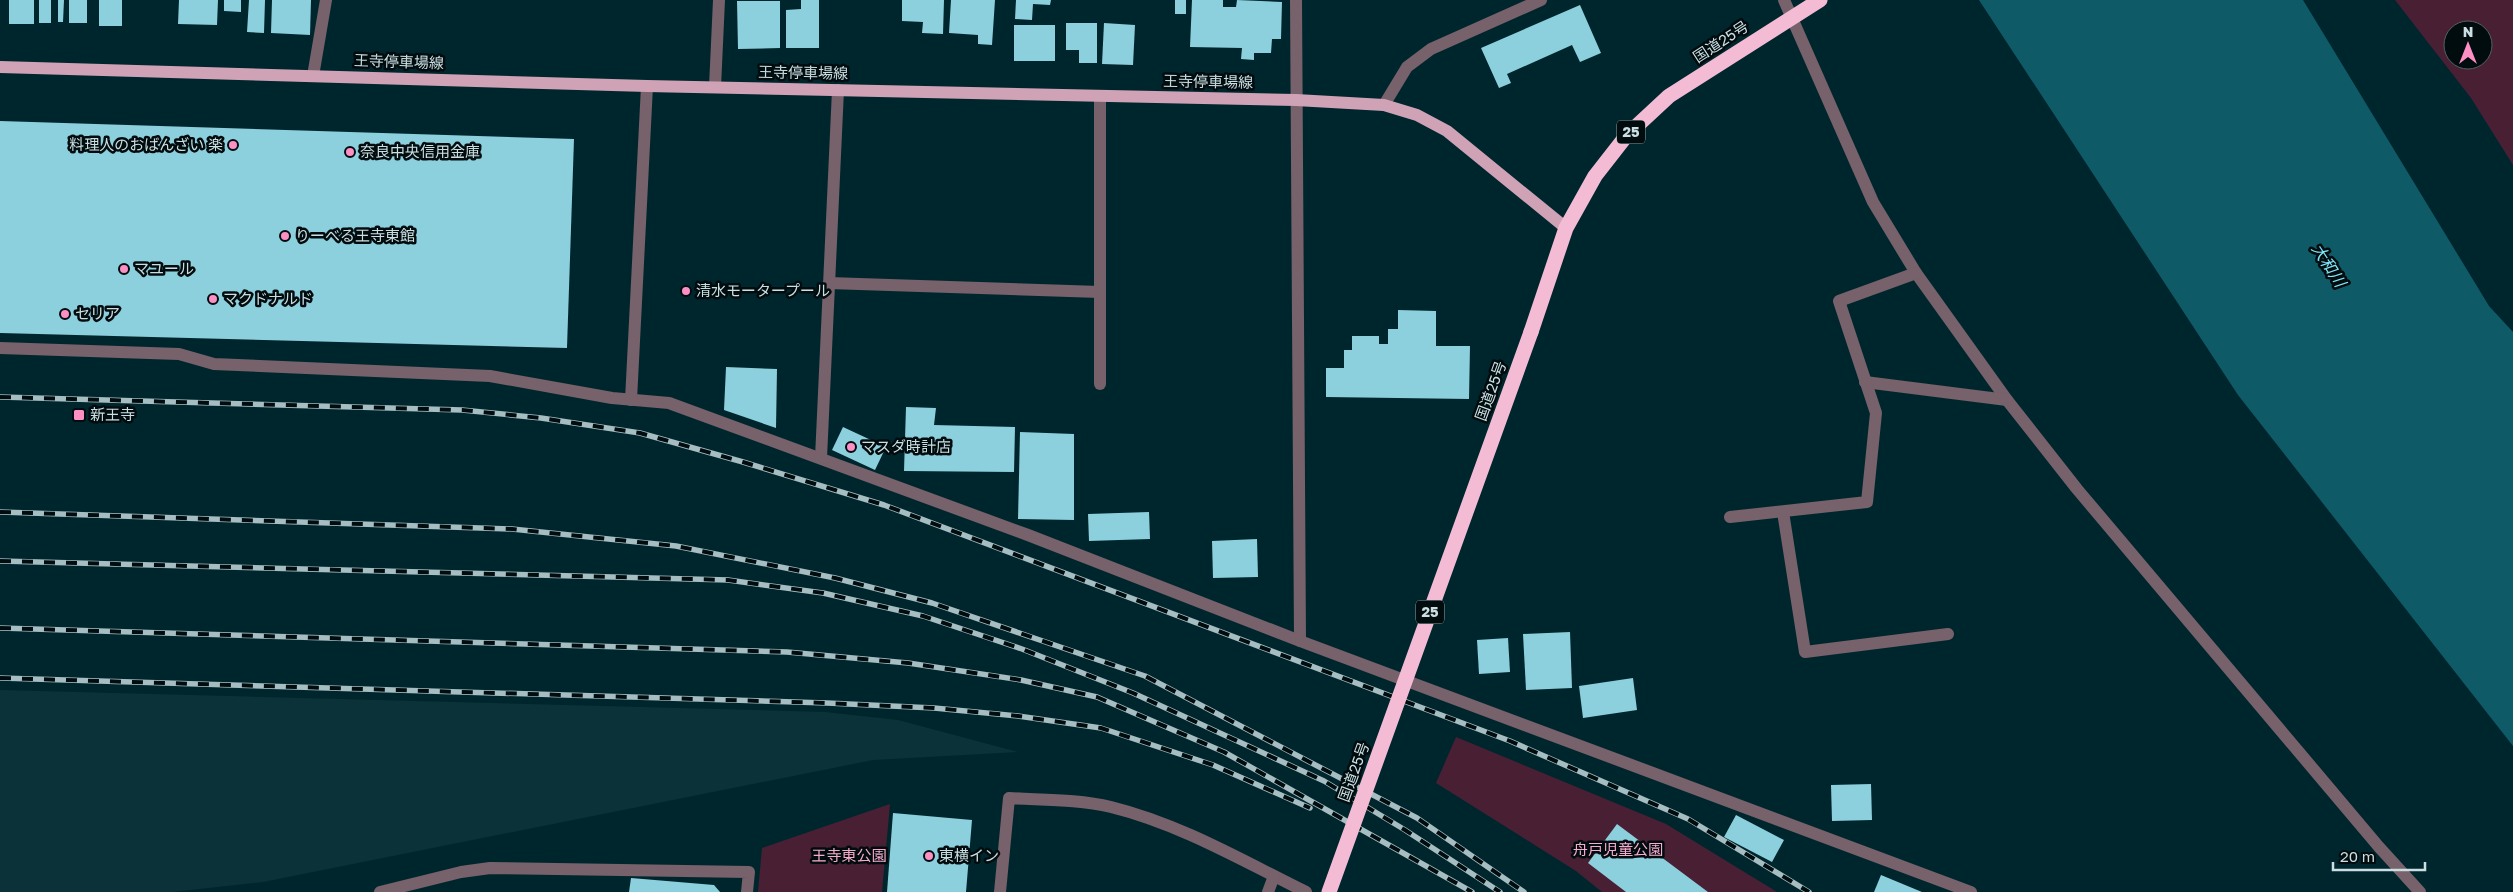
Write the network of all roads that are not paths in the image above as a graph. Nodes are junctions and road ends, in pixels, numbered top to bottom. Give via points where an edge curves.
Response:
1 (326, 0) edge
2 (719, 0) edge
3 (1296, 0) edge
4 (1541, 0) edge
5 (1784, 0) edge
6 (1818, 1) edge
7 (1793, 17) junction
8 (0, 67) edge
9 (313, 76) junction
10 (648, 86) junction
11 (715, 87) junction
12 (838, 90) junction
13 (1100, 96) junction
14 (1296, 100) junction
15 (1384, 105) junction
16 (1566, 228) junction
17 (1916, 273) junction
18 (829, 283) junction
19 (1100, 292) junction
20 (0, 348) edge
21 (1865, 382) junction
22 (1100, 384) dead end
23 (631, 400) junction
24 (2007, 400) junction
25 (822, 458) junction
26 (1783, 512) junction
27 (1730, 517) dead end
28 (1948, 634) dead end
29 (1300, 641) junction
30 (1274, 876) junction
31 (380, 892) edge
32 (748, 892) edge
33 (1000, 892) edge
34 (1268, 892) edge
35 (1306, 892) edge
36 (1330, 892) edge
37 (1971, 892) edge
38 (2420, 892) edge

1 - 9 street
2 - 11 street
3 - 14 street
4 - 15 street via 1431,49 1407,67
5 - 7 street
6 - 7 highway, 国道25号 / 25
7 - 16 highway, 国道25号 / 25 via 1669,96 1628,135 1595,176
7 - 17 street via 1874,202
8 - 9 main road, 王寺停車場線
9 - 10 main road, 王寺停車場線
10 - 11 main road, 王寺停車場線
10 - 23 street
11 - 12 main road, 王寺停車場線
12 - 13 main road, 王寺停車場線
12 - 18 street
13 - 14 main road, 王寺停車場線
13 - 19 street
14 - 15 main road, 王寺停車場線
14 - 29 street
15 - 16 main road, 王寺停車場線 via 1447,131
16 - 36 highway, 国道25号 / 25, bridge
17 - 21 street via 1839,301
17 - 24 street
18 - 19 street
18 - 25 street
19 - 22 street
20 - 23 street via 179,354 214,364 490,376
21 - 24 street
21 - 26 street via 1876,413 1867,502
23 - 25 street via 685,407
24 - 38 street via 2077,489
25 - 29 street
26 - 27 street
26 - 28 street via 1805,652
29 - 37 street
30 - 33 street via 1180,831 1111,807 1087,802 1008,798
30 - 34 street
30 - 35 street
31 - 32 street via 461,872 517,866 749,872

